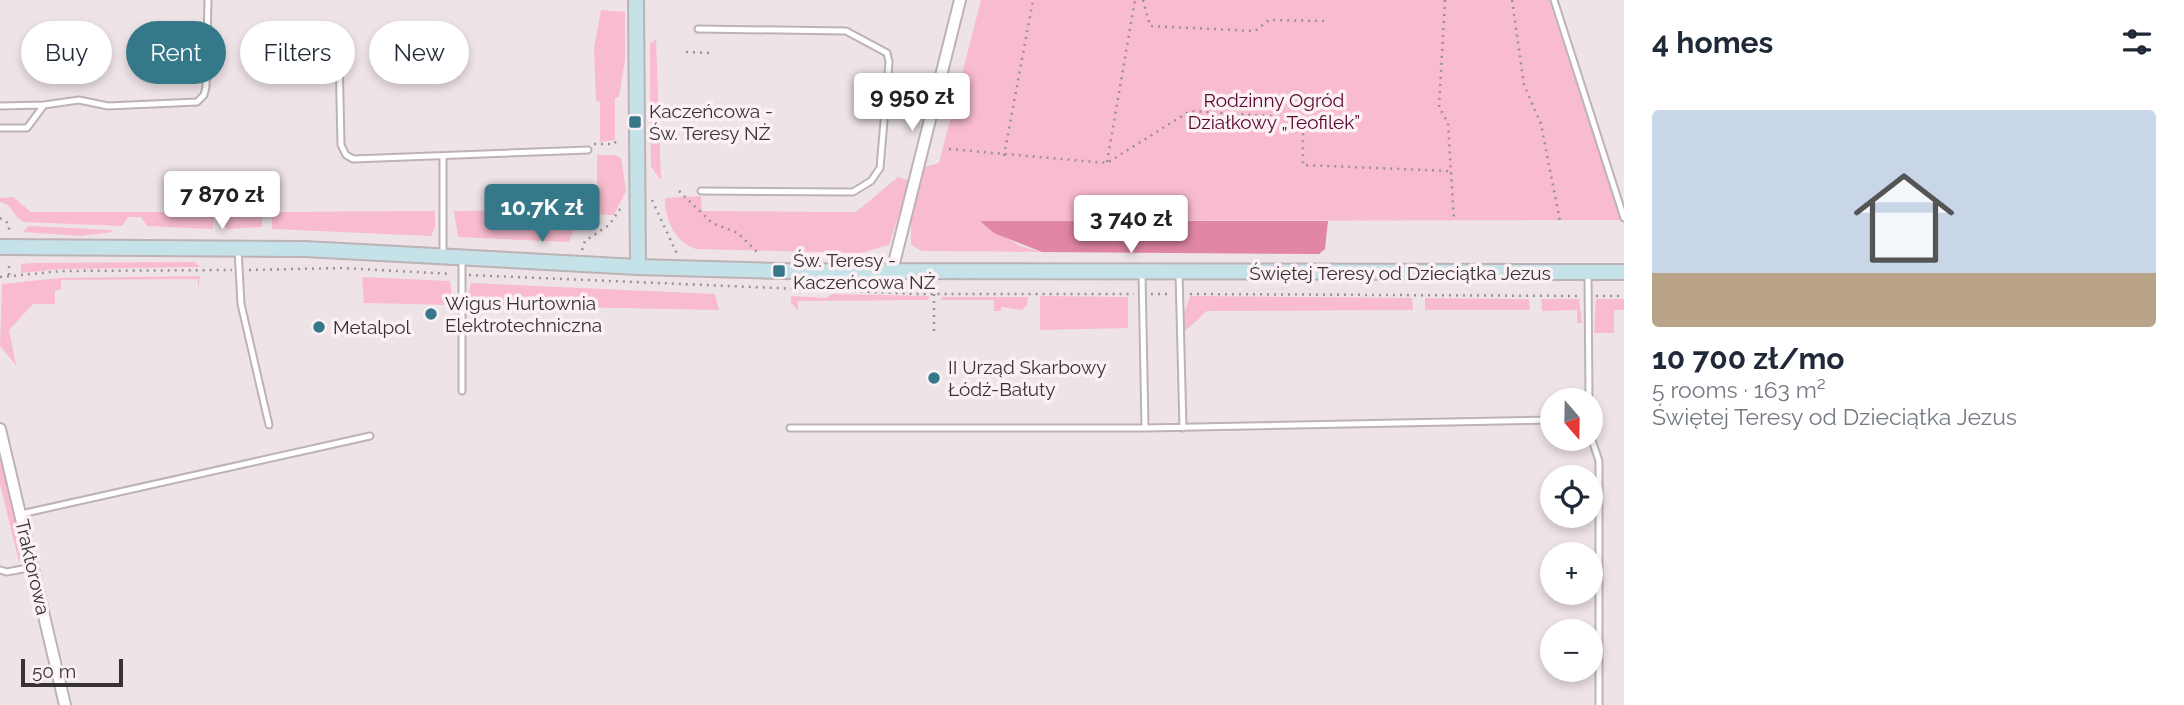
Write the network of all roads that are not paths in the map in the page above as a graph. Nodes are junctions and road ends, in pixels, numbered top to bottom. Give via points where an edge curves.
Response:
1 (208, 0) edge
2 (636, 0) edge
3 (960, 0) edge
4 (1554, 0) edge
5 (698, 29) dead end
6 (340, 84) edge
7 (44, 105) junction
8 (0, 106) edge
9 (0, 128) edge
10 (588, 150) dead end
11 (443, 157) junction
12 (701, 191) dead end
13 (1624, 218) edge
14 (0, 247) edge
15 (238, 249) junction
16 (443, 256) junction
17 (462, 257) junction
18 (638, 267) junction
19 (892, 271) junction
20 (1142, 272) junction
21 (1624, 272) edge
22 (1179, 273) junction
23 (1588, 274) junction
24 (1588, 388) edge
25 (462, 391) dead end
26 (1540, 420) edge
27 (269, 425) dead end
28 (790, 428) dead end
29 (1145, 428) junction
30 (1183, 428) junction
31 (1, 435) edge
32 (370, 436) dead end
33 (1596, 452) edge
34 (20, 514) junction
35 (33, 567) junction
36 (0, 570) edge
37 (65, 705) edge
38 (1599, 705) edge

1 - 7 lane via 206,87 201,100 108,106 79,100
2 - 18 street
3 - 19 street
4 - 13 lane
5 - 12 lane via 846,32 887,52 890,62 880,168 871,181 853,192
6 - 11 lane via 341,145 346,155 354,159
7 - 8 lane
7 - 9 lane via 27,128
10 - 11 lane
11 - 16 lane
14 - 15 street, Świętej Teresy od Dzieciątka Jezus
15 - 16 street, Świętej Teresy od Dzieciątka Jezus
15 - 27 lane via 242,304
16 - 17 street, Świętej Teresy od Dzieciątka Jezus
17 - 18 street, Świętej Teresy od Dzieciątka Jezus
17 - 25 lane
18 - 19 street, Świętej Teresy od Dzieciątka Jezus
19 - 20 street, Świętej Teresy od Dzieciątka Jezus
20 - 22 street, Świętej Teresy od Dzieciątka Jezus
20 - 29 lane
21 - 23 street, Świętej Teresy od Dzieciątka Jezus
22 - 23 street, Świętej Teresy od Dzieciątka Jezus
22 - 30 lane
23 - 24 lane
26 - 30 lane
28 - 29 lane
29 - 30 lane
31 - 34 street, Traktorowa
32 - 34 lane
33 - 38 lane
34 - 35 street, Traktorowa
35 - 36 lane
35 - 37 street, Traktorowa

